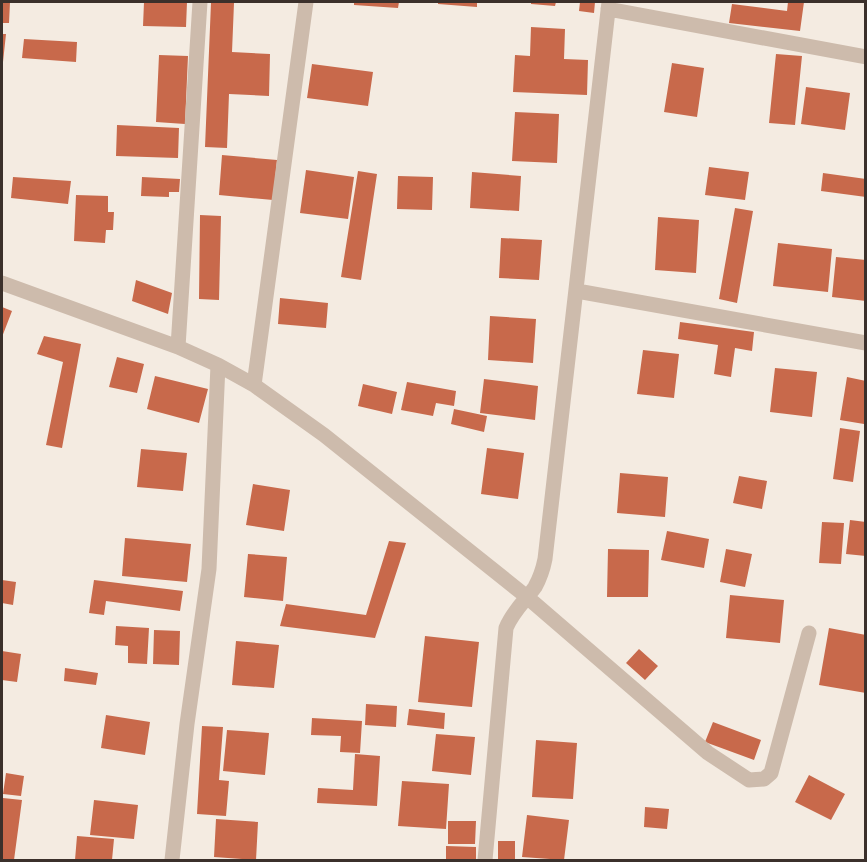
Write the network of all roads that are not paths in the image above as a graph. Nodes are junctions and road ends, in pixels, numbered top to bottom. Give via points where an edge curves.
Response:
1 (200, 2) edge
2 (306, 2) edge
3 (608, 5) edge
4 (866, 57) edge
5 (2, 283) edge
6 (577, 291) junction
7 (866, 343) edge
8 (178, 347) junction
9 (218, 365) junction
10 (254, 385) junction
11 (526, 597) junction
12 (809, 633) dead end
13 (172, 861) edge
14 (485, 861) edge

1 - 8 street
2 - 10 street
3 - 4 street
3 - 6 street
5 - 8 street
6 - 7 street
6 - 11 street via 545,559 542,573
8 - 9 street
9 - 10 street
9 - 13 street via 209,569
10 - 11 street via 324,435
11 - 12 street via 708,753 754,781 771,773
11 - 14 street via 506,628

